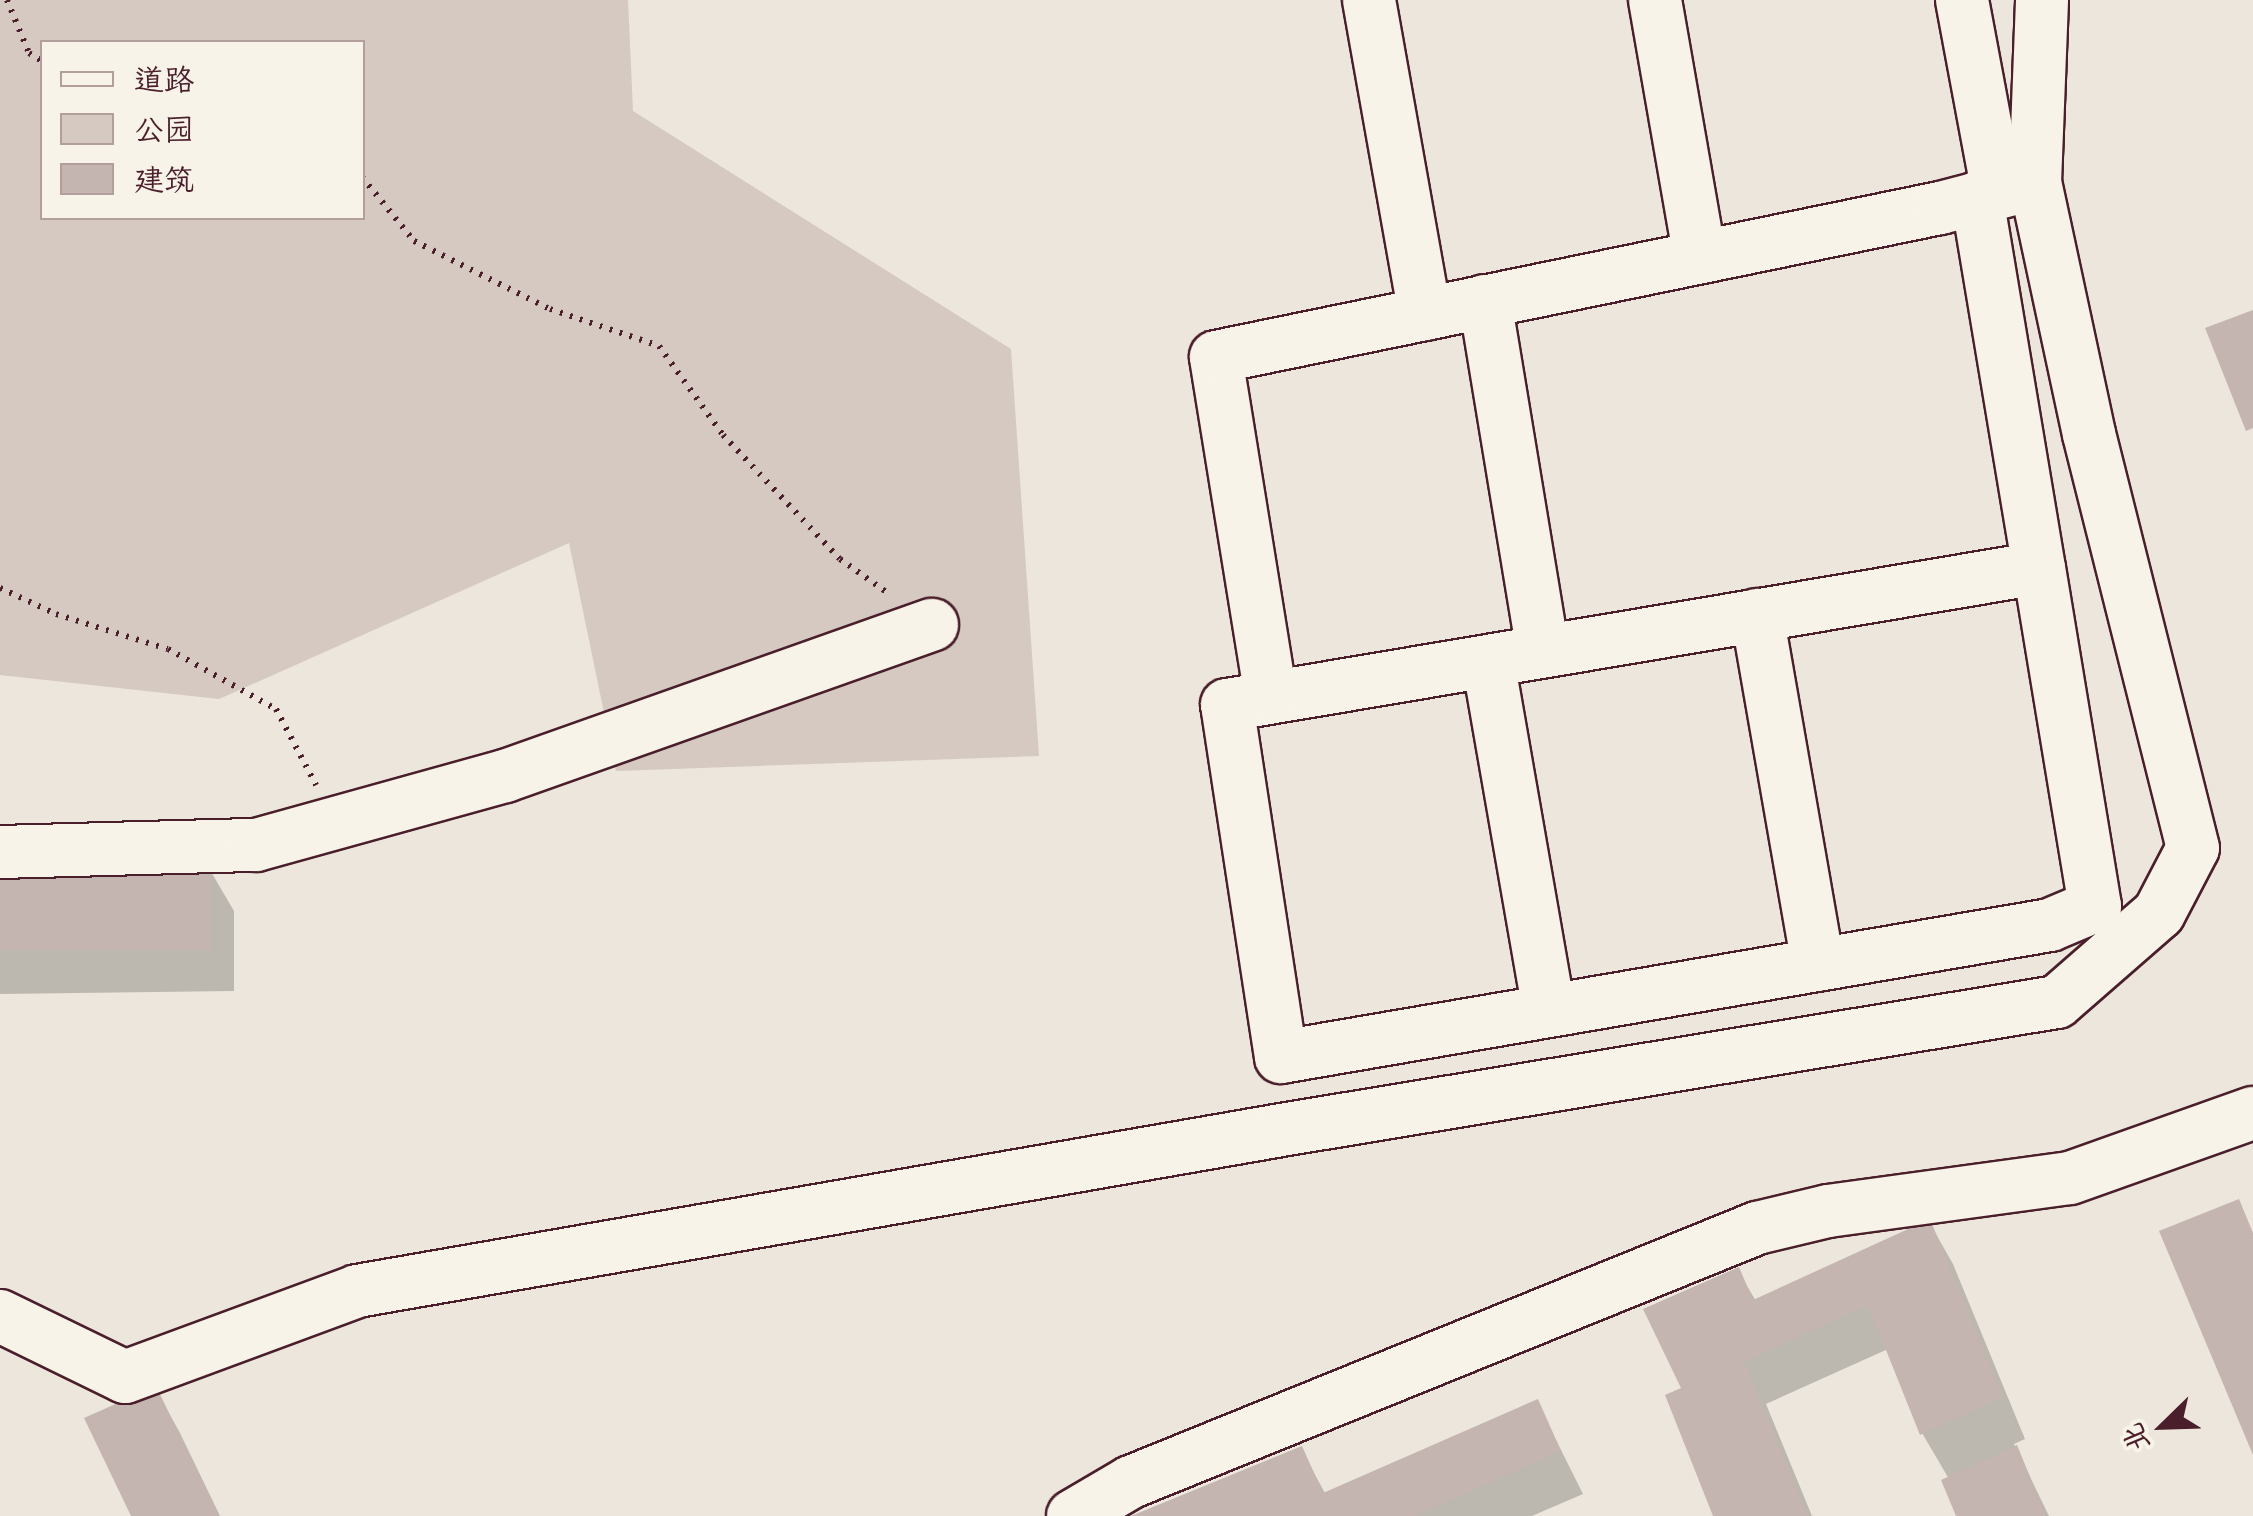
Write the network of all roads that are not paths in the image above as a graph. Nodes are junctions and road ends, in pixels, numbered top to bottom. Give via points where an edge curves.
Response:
1 (1369, 0) edge
2 (1654, 0) edge
3 (1962, 0) edge
4 (2042, 0) edge
5 (2003, 191) junction
6 (1700, 257) junction
7 (1485, 301) junction
8 (1425, 314) junction
9 (2038, 568) junction
10 (1757, 615) junction
11 (932, 625) road end
12 (1543, 651) junction
13 (1488, 661) junction
14 (1272, 697) junction
15 (0, 852) edge
16 (1818, 965) junction
17 (1549, 1011) junction
18 (2253, 1113) edge
19 (0, 1316) edge
20 (1073, 1516) edge

1 - 8 street
2 - 6 street
3 - 5 street
4 - 5 street
5 - 6 street
5 - 9 street
5 - 19 street via 2089,434 2193,848 2158,914 2057,1002 357,1291 125,1377
6 - 7 street
7 - 8 street
7 - 12 street
8 - 14 street via 1216,357
9 - 10 street
9 - 16 street via 2095,906 2050,925
10 - 12 street
10 - 16 street
11 - 15 street via 505,776 256,845
12 - 13 street
13 - 14 street
13 - 17 street
14 - 17 street via 1227,705 1281,1057
16 - 17 street
18 - 20 street via 2070,1178 1828,1211 1757,1228 1131,1482

